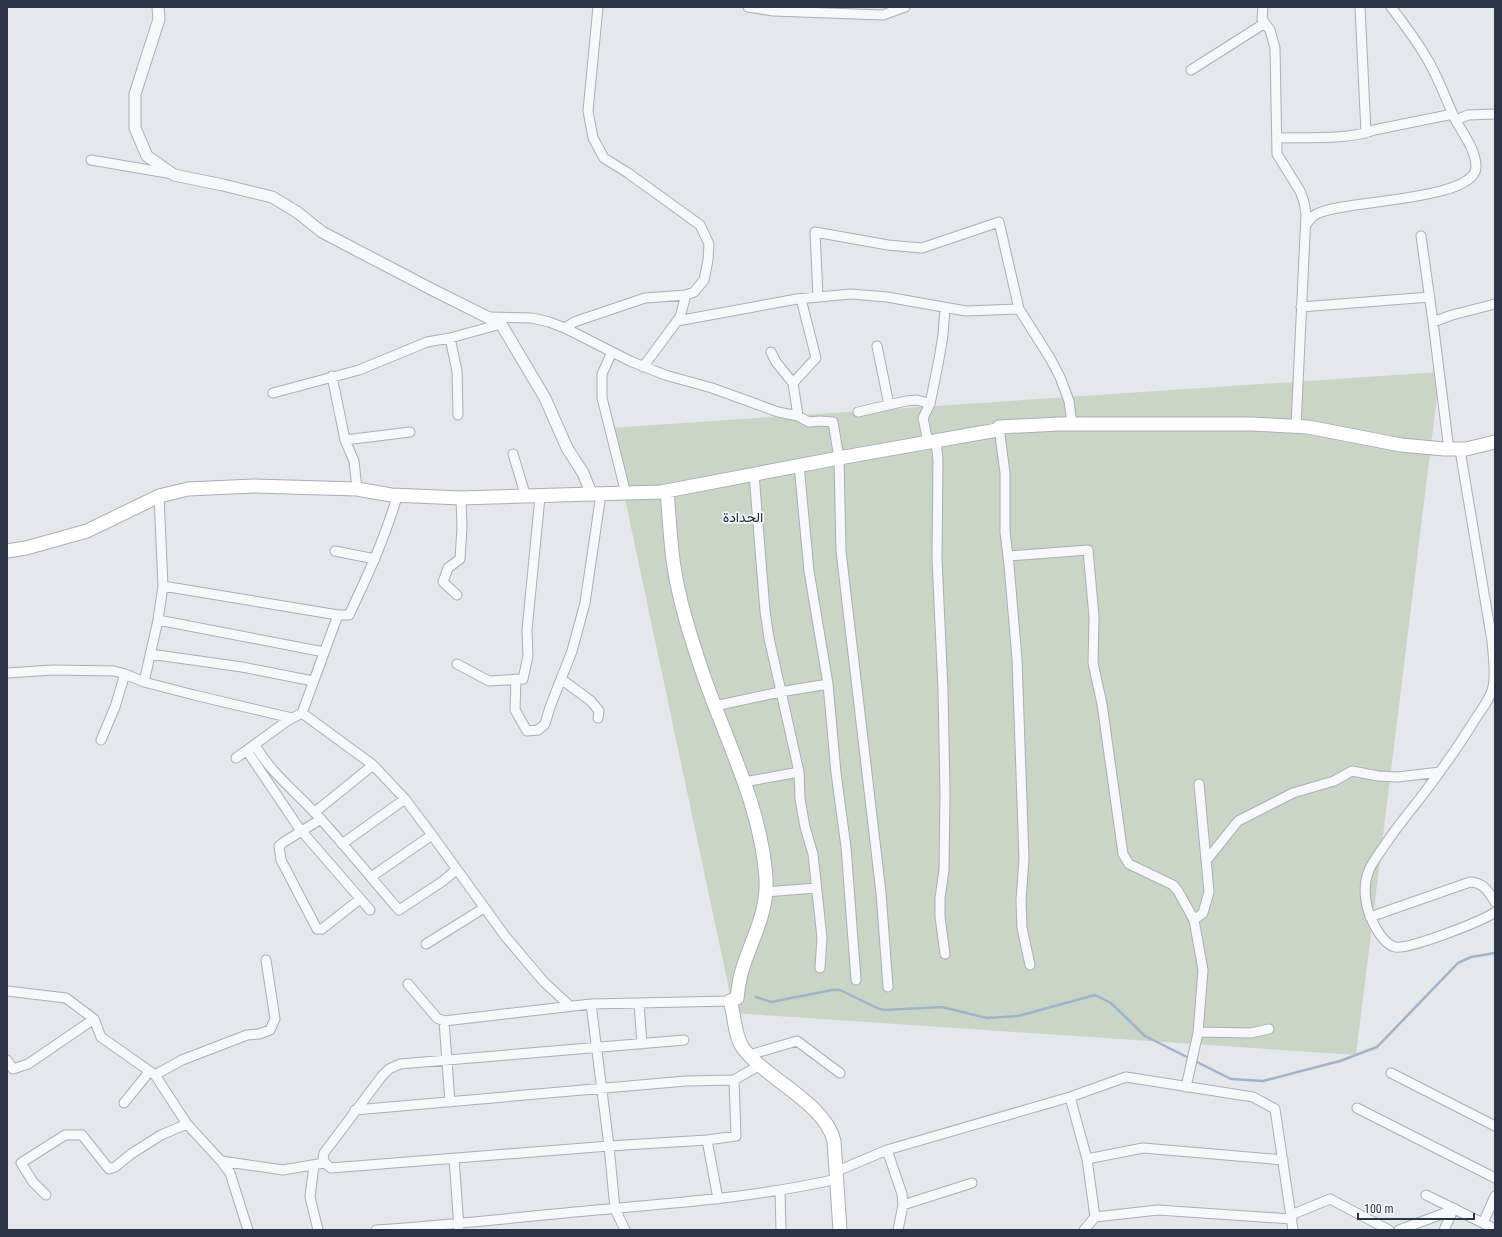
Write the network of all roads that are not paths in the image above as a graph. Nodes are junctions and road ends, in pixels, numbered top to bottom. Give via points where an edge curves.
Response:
1 (158, 7) edge
2 (598, 7) edge
3 (749, 7) edge
4 (905, 7) edge
5 (1262, 7) edge
6 (1360, 7) edge
7 (1392, 7) edge
8 (1265, 23) junction
9 (1192, 70) dead end
10 (1495, 114) edge
11 (1454, 117) junction
12 (1366, 133) junction
13 (1276, 138) junction
14 (91, 160) dead end
15 (174, 175) junction
16 (1305, 226) junction
17 (1421, 236) dead end
18 (686, 295) junction
19 (818, 297) junction
20 (1430, 297) junction
21 (801, 299) junction
22 (1495, 304) edge
23 (1301, 307) junction
24 (945, 308) junction
25 (1019, 309) junction
26 (488, 317) junction
27 (677, 321) junction
28 (1434, 322) junction
29 (501, 324) junction
30 (565, 328) junction
31 (450, 338) junction
32 (877, 346) dead end
33 (612, 352) junction
34 (770, 352) dead end
35 (643, 367) junction
36 (332, 376) junction
37 (793, 383) junction
38 (274, 393) dead end
39 (930, 404) junction
40 (889, 405) junction
41 (858, 412) dead end
42 (458, 415) dead end
43 (798, 416) junction
44 (1072, 424) junction
45 (1296, 426) junction
46 (999, 427) junction
47 (410, 432) dead end
48 (345, 440) junction
49 (932, 441) junction
50 (1495, 442) edge
51 (1454, 450) junction
52 (513, 454) dead end
53 (840, 458) junction
54 (799, 465) junction
55 (754, 474) junction
56 (357, 489) junction
57 (667, 491) junction
58 (626, 494) junction
59 (391, 495) junction
60 (597, 495) junction
61 (159, 496) junction
62 (526, 497) junction
63 (540, 497) junction
64 (461, 498) junction
65 (7, 551) edge
66 (335, 552) dead end
67 (1008, 556) junction
68 (375, 560) junction
69 (163, 586) junction
70 (457, 595) dead end
71 (338, 615) junction
72 (158, 620) junction
73 (324, 652) junction
74 (150, 654) junction
75 (457, 664) dead end
76 (7, 673) edge
77 (125, 674) junction
78 (516, 679) junction
79 (561, 679) junction
80 (314, 681) junction
81 (144, 682) junction
82 (828, 684) junction
83 (780, 692) junction
84 (715, 706) junction
85 (302, 713) junction
86 (292, 718) junction
87 (598, 718) dead end
88 (101, 740) dead end
89 (255, 745) junction
90 (247, 751) junction
91 (236, 758) dead end
92 (373, 765) junction
93 (799, 772) junction
94 (1440, 772) junction
95 (744, 782) junction
96 (1199, 784) dead end
97 (405, 799) junction
98 (318, 816) junction
99 (302, 830) junction
100 (432, 835) junction
101 (342, 844) junction
102 (1206, 861) junction
103 (456, 870) junction
104 (371, 877) junction
105 (816, 888) junction
106 (765, 892) junction
107 (360, 899) junction
108 (1495, 902) edge
109 (484, 908) junction
110 (370, 910) dead end
111 (1495, 912) edge
112 (1370, 917) junction
113 (1194, 920) junction
114 (426, 944) dead end
115 (945, 954) dead end
116 (266, 960) dead end
117 (1030, 965) dead end
118 (820, 968) dead end
119 (856, 980) dead end
120 (408, 984) dead end
121 (888, 987) dead end
122 (7, 991) edge
123 (730, 1001) junction
124 (591, 1004) junction
125 (639, 1004) junction
126 (570, 1006) junction
127 (94, 1019) junction
128 (444, 1021) junction
129 (1269, 1029) dead end
130 (1199, 1032) junction
131 (684, 1040) dead end
132 (642, 1044) junction
133 (596, 1048) junction
134 (749, 1055) junction
135 (7, 1060) edge
136 (447, 1060) junction
137 (760, 1065) junction
138 (840, 1073) dead end
139 (1391, 1073) dead end
140 (152, 1074) junction
141 (734, 1080) junction
142 (1186, 1087) junction
143 (602, 1088) junction
144 (1070, 1097) junction
145 (450, 1102) junction
146 (124, 1103) dead end
147 (1357, 1108) dead end
148 (355, 1110) junction
149 (187, 1124) junction
150 (1495, 1126) edge
151 (707, 1140) junction
152 (608, 1146) junction
153 (887, 1150) junction
154 (454, 1158) junction
155 (1087, 1159) junction
156 (1283, 1160) junction
157 (221, 1161) junction
158 (324, 1163) junction
159 (314, 1164) junction
160 (836, 1175) junction
161 (1495, 1178) edge
162 (972, 1183) dead end
163 (780, 1190) junction
164 (46, 1195) dead end
165 (1426, 1195) dead end
166 (1495, 1196) edge
167 (718, 1199) junction
168 (903, 1204) junction
169 (615, 1209) junction
170 (1453, 1209) junction
171 (1095, 1217) junction
172 (1292, 1217) junction
173 (1483, 1223) junction
174 (459, 1227) edge
175 (404, 1229) edge
176 (1495, 1229) edge
177 (248, 1230) edge
178 (318, 1230) edge
179 (376, 1230) edge
180 (625, 1230) edge
181 (781, 1230) edge
182 (840, 1230) edge
183 (898, 1230) edge
184 (1084, 1230) edge
185 (1294, 1230) edge
186 (1389, 1230) edge
187 (1399, 1230) edge
188 (1444, 1230) edge

1 - 15 street via 159,19 135,94 135,128 147,156
2 - 18 street via 588,111 593,138 604,158 700,225 709,244 708,260 704,280 694,292
3 - 4 street via 773,11 883,15
5 - 8 street via 1262,19
6 - 12 street
7 - 11 street via 1430,63
8 - 9 street
8 - 13 street via 1275,48
10 - 11 street
11 - 12 street via 1400,124
11 - 16 street via 1475,160 1475,172 1469,180 1439,192 1328,209 1313,216
12 - 13 street
13 - 16 street via 1277,154 1304,202
14 - 15 street
15 - 26 street via 272,197 297,212 322,232
16 - 23 street
17 - 20 street
18 - 27 street
18 - 30 street via 645,298 574,322
19 - 21 street
19 - 24 street via 864,294
19 - 25 street via 815,232 888,246 922,248 999,222
20 - 23 street
20 - 28 street
21 - 27 street
21 - 37 street via 816,358
22 - 28 street
23 - 45 street
24 - 25 street via 973,311
24 - 39 street via 943,335
25 - 44 street via 1060,377 1069,401
26 - 29 street
26 - 30 street via 532,318
27 - 35 street
28 - 51 street
29 - 31 street
29 - 60 street via 545,398 567,448
30 - 33 street
31 - 36 street via 427,342 358,370
31 - 42 street via 457,371
32 - 40 street
33 - 35 street
33 - 58 street via 602,374 602,398
34 - 37 street
35 - 43 street via 778,412
36 - 38 street
36 - 48 street
37 - 43 street
39 - 40 street via 917,400
39 - 49 street via 923,418
40 - 41 street
43 - 53 street via 808,422 833,422
44 - 45 main road
44 - 46 main road
45 - 51 main road via 1401,445
46 - 49 main road via 997,430
46 - 67 street via 1005,473 1005,532
47 - 48 street
48 - 56 street via 354,461
49 - 53 main road
49 - 115 street via 938,460 937,559 945,793 944,870 940,917
50 - 51 main road
51 - 94 street via 1492,642 1494,680 1487,701
52 - 62 street
53 - 54 main road
53 - 121 street via 841,551 881,893
54 - 55 main road
54 - 82 street via 809,571
55 - 57 main road
55 - 83 street via 765,611
56 - 59 main road
56 - 61 main road via 254,486 188,489
57 - 58 main road
57 - 84 main road via 676,576 689,632
58 - 60 main road
59 - 64 main road
59 - 68 street via 396,500
60 - 63 main road
60 - 79 street via 585,603 572,651
61 - 65 main road via 87,531
61 - 69 street
62 - 63 main road
62 - 64 main road
63 - 78 street via 527,630 528,656 522,679
64 - 70 street via 460,559 448,568 443,582
66 - 68 street
67 - 113 street via 1088,550 1094,617 1093,663 1102,704 1123,854 1129,864 1173,885
67 - 117 street via 1017,659 1024,859 1022,928
68 - 71 street via 349,615
69 - 71 street
69 - 72 street
71 - 73 street
72 - 73 street
72 - 74 street
73 - 80 street
74 - 80 street via 242,667
74 - 81 street
75 - 78 street via 489,681
76 - 77 street via 53,670 114,671
77 - 81 street
77 - 88 street
78 - 79 street via 514,710 526,731 538,730 545,724
79 - 87 street via 591,701 599,711
80 - 85 street
81 - 86 street
82 - 83 street
82 - 119 street via 847,862
83 - 84 street
83 - 93 street
84 - 95 main road
85 - 86 street
85 - 92 street
86 - 89 street
89 - 90 street
89 - 98 street via 272,769
90 - 91 street
90 - 99 street
92 - 97 street
92 - 98 street
93 - 95 street
93 - 105 street via 800,799 813,854
94 - 102 street via 1398,777 1352,772 1334,781 1293,793 1238,821
94 - 112 street via 1396,828 1368,872 1366,901
95 - 106 main road via 758,827 766,879
96 - 102 street
97 - 100 street
97 - 101 street
98 - 99 street
98 - 101 street
99 - 107 street
99 - 107 street via 279,846 281,860 317,929 322,929
100 - 103 street
100 - 104 street
101 - 104 street
102 - 113 street via 1209,892 1202,913
103 - 104 street via 399,910
103 - 109 street
105 - 106 street
105 - 118 street via 822,938
106 - 123 main road via 762,915 741,974 737,998
107 - 110 street
108 - 112 street via 1483,886 1470,882
109 - 114 street
109 - 126 street via 544,982
111 - 112 street via 1424,941 1401,947 1394,947 1388,943
113 - 130 street via 1203,970
116 - 140 street via 275,1019 270,1030 247,1035
120 - 128 street via 437,1018
122 - 127 street via 66,998
123 - 125 street
123 - 134 main road via 739,1040
124 - 125 street
124 - 126 street
124 - 133 street
125 - 132 street
126 - 128 street
127 - 135 street via 28,1064 13,1069
127 - 140 street via 101,1037
128 - 136 street
129 - 130 street via 1251,1033
130 - 142 street
131 - 132 street
132 - 133 street
133 - 136 street
133 - 143 street
134 - 137 main road
134 - 138 street via 797,1041
136 - 145 street
136 - 148 street via 400,1064 393,1067 382,1076
137 - 141 street
137 - 160 main road via 823,1119 832,1136
139 - 150 street
140 - 146 street
140 - 149 street
141 - 143 street
141 - 151 street via 736,1136
142 - 144 street via 1126,1078
142 - 156 street via 1253,1097 1275,1109
143 - 145 street
143 - 152 street
144 - 153 street
144 - 155 street
145 - 148 street
147 - 161 street
148 - 158 street via 324,1153
149 - 157 street
149 - 164 street via 161,1135 109,1169 82,1135 65,1135 21,1163 33,1182
151 - 152 street
151 - 167 street
152 - 154 street
152 - 169 street
153 - 160 street
153 - 168 street
154 - 158 street via 331,1168
154 - 174 street
155 - 156 street via 1143,1148
155 - 171 street
156 - 172 street
157 - 159 street via 282,1170
157 - 177 street via 230,1173
158 - 159 street
159 - 178 street via 310,1197
160 - 163 street
160 - 182 main road
162 - 168 street
163 - 167 street
163 - 181 street
165 - 170 street
166 - 173 street
167 - 169 street
168 - 183 street
169 - 174 street
169 - 180 street
170 - 173 street
170 - 187 street
170 - 188 street
171 - 172 street via 1158,1210
171 - 184 street
172 - 185 street
172 - 186 street via 1330,1199
173 - 176 street
174 - 175 street
175 - 179 street

